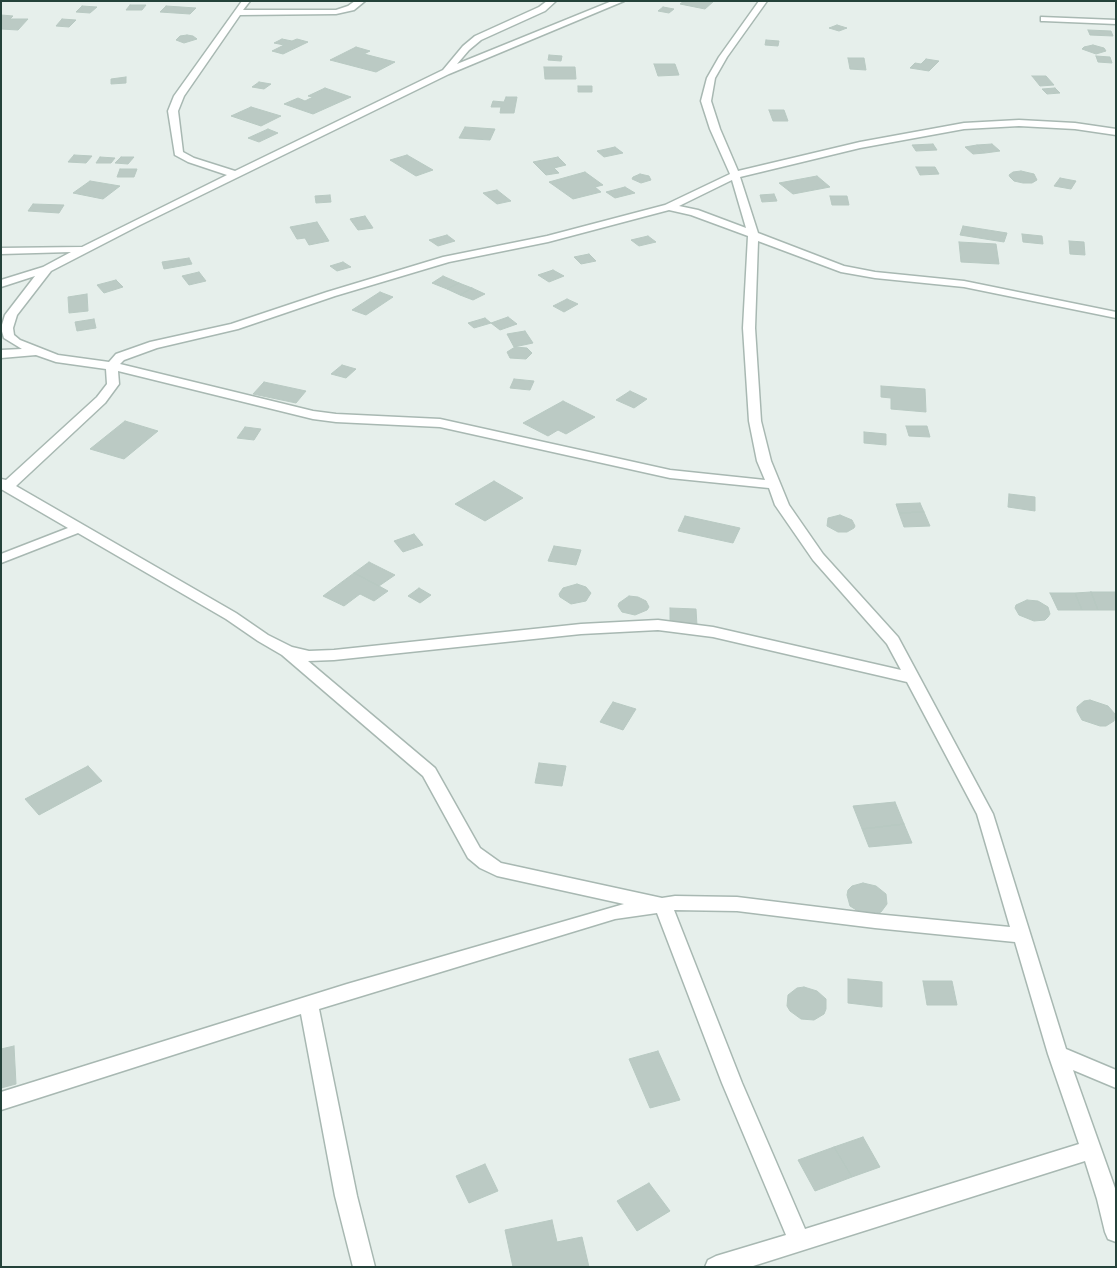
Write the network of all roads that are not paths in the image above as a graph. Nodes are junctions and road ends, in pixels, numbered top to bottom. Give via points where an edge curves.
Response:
1 (246, 1) edge
2 (361, 1) edge
3 (552, 1) edge
4 (620, 1) edge
5 (763, 1) edge
6 (237, 13) junction
7 (1044, 19) dead end
8 (1116, 22) edge
9 (446, 72) junction
10 (1116, 132) edge
11 (235, 174) junction
12 (735, 175) junction
13 (669, 207) junction
14 (753, 235) junction
15 (83, 249) junction
16 (1, 251) edge
17 (47, 268) junction
18 (1, 284) edge
19 (1116, 315) edge
20 (37, 352) junction
21 (1, 354) edge
22 (112, 366) junction
23 (5, 485) edge
24 (774, 485) junction
25 (79, 528) junction
26 (1, 559) edge
27 (287, 651) junction
28 (913, 678) junction
29 (663, 905) junction
30 (1021, 935) junction
31 (309, 1004) junction
32 (1058, 1054) junction
33 (1116, 1079) edge
34 (1, 1101) edge
35 (1092, 1150) junction
36 (1116, 1232) edge
37 (799, 1242) junction
38 (364, 1267) edge
39 (716, 1267) edge

1 - 6 street
2 - 6 street via 336,12
3 - 9 street via 542,9 472,42
4 - 9 street
5 - 12 street via 711,78 706,101
6 - 11 street via 179,96 173,111 178,152 191,160
7 - 8 street
9 - 11 street
10 - 12 street via 1020,123 964,126 860,145
11 - 15 street
12 - 13 street
12 - 14 street
13 - 14 street via 694,212
13 - 22 street via 548,239 446,259 234,327 154,345 120,357
14 - 19 street via 842,270 964,284
14 - 24 street via 749,328 755,421 764,461
15 - 16 street
15 - 17 street
17 - 18 street
17 - 20 street via 11,314 8,328 8,336
20 - 21 street
20 - 22 street
22 - 23 street via 113,384 101,400
22 - 24 street via 313,415 440,423 670,474
23 - 25 street
24 - 28 street via 782,505 818,557 893,641
25 - 26 street
25 - 27 street
27 - 28 street via 309,656 334,656 581,629 658,625 713,632
27 - 29 street via 430,772 474,853 486,863 497,869
28 - 30 street via 985,814
29 - 30 street via 737,904
29 - 31 street via 615,912
29 - 37 street via 732,1083
30 - 32 street
31 - 34 street
31 - 38 street via 346,1196
32 - 33 street
32 - 35 street
35 - 36 street
35 - 37 street
37 - 39 street

